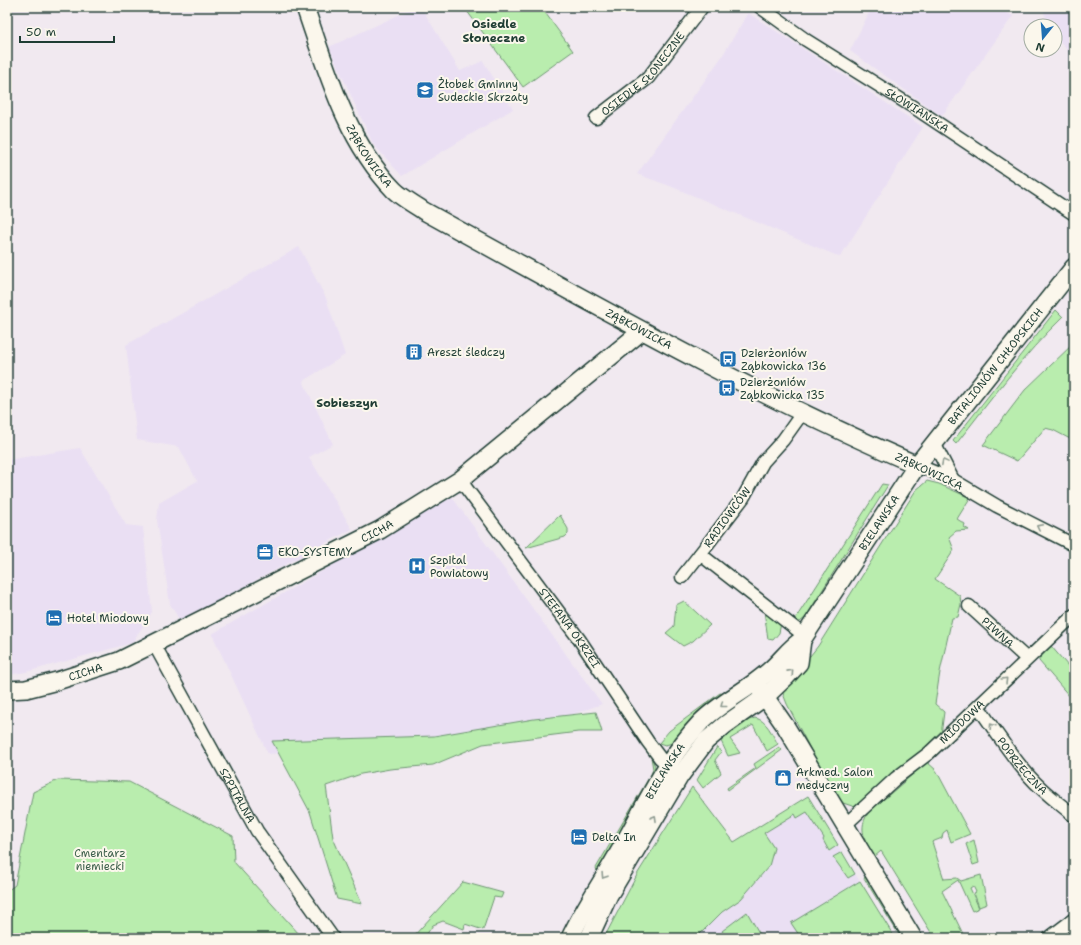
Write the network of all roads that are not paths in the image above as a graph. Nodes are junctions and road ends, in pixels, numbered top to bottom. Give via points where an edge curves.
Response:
1 (305, 7) edge
2 (702, 7) edge
3 (760, 7) edge
4 (596, 118) dead end
5 (1074, 214) edge
6 (1074, 267) edge
7 (642, 331) junction
8 (803, 412) junction
9 (934, 443) junction
10 (917, 465) junction
11 (460, 480) junction
12 (953, 480) junction
13 (1074, 545) edge
14 (700, 554) junction
15 (682, 577) dead end
16 (969, 606) dead end
17 (1074, 615) edge
18 (803, 638) junction
19 (154, 644) junction
20 (1027, 659) junction
21 (755, 682) junction
22 (7, 690) edge
23 (766, 696) junction
24 (978, 708) junction
25 (674, 771) junction
26 (1074, 816) edge
27 (845, 825) junction
28 (621, 862) junction
29 (1074, 919) edge
30 (333, 938) edge
31 (570, 938) edge
32 (589, 938) edge
33 (913, 938) edge
34 (1049, 938) edge

1 - 7 street, ZĄBKOWICKA via 339,105 371,164 395,191 424,211
2 - 4 street, OSIEDLE SŁONECZNE via 648,78
3 - 5 street, SŁOWIAŃSKA via 806,40 921,112
6 - 9 street, BATALIONÓW CHŁOPSKICH
7 - 8 street, ZĄBKOWICKA
7 - 11 street, CICHA
8 - 10 street, ZĄBKOWICKA
8 - 14 street, RADIOWCÓW via 763,462 743,498
9 - 10 street, BATALIONÓW CHŁOPSKICH
12 -> 9 street
10 - 12 street, ZĄBKOWICKA
10 - 18 street, BIELAWSKA
11 - 19 street, CICHA via 380,530
11 - 25 street, STEFANA OKRZEI via 575,633 648,742
13 -> 12 street, ZĄBKOWICKA via 997,506
14 - 15 street
14 - 18 street, RADIOWCÓW
16 - 20 street, PIWNA
17 - 20 street, MIODOWA
18 - 21 street, BIELAWSKA
23 -> 18 street, BIELAWSKA via 799,663
19 - 22 street, CICHA via 119,661 90,671 26,689
19 - 30 street, SZPITALNA via 257,831
24 -> 20 street, MIODOWA
21 - 23 street
21 -> 25 street, BIELAWSKA via 703,721 688,736
23 - 25 street, BIELAWSKA via 725,725
23 - 27 street
26 -> 24 street, POPRZECZNA via 1029,777
24 - 27 street, MIODOWA
25 - 28 street, BIELAWSKA
27 - 33 street
28 -> 31 street, BIELAWSKA via 580,916
28 - 32 street, BIELAWSKA
29 - 34 street

